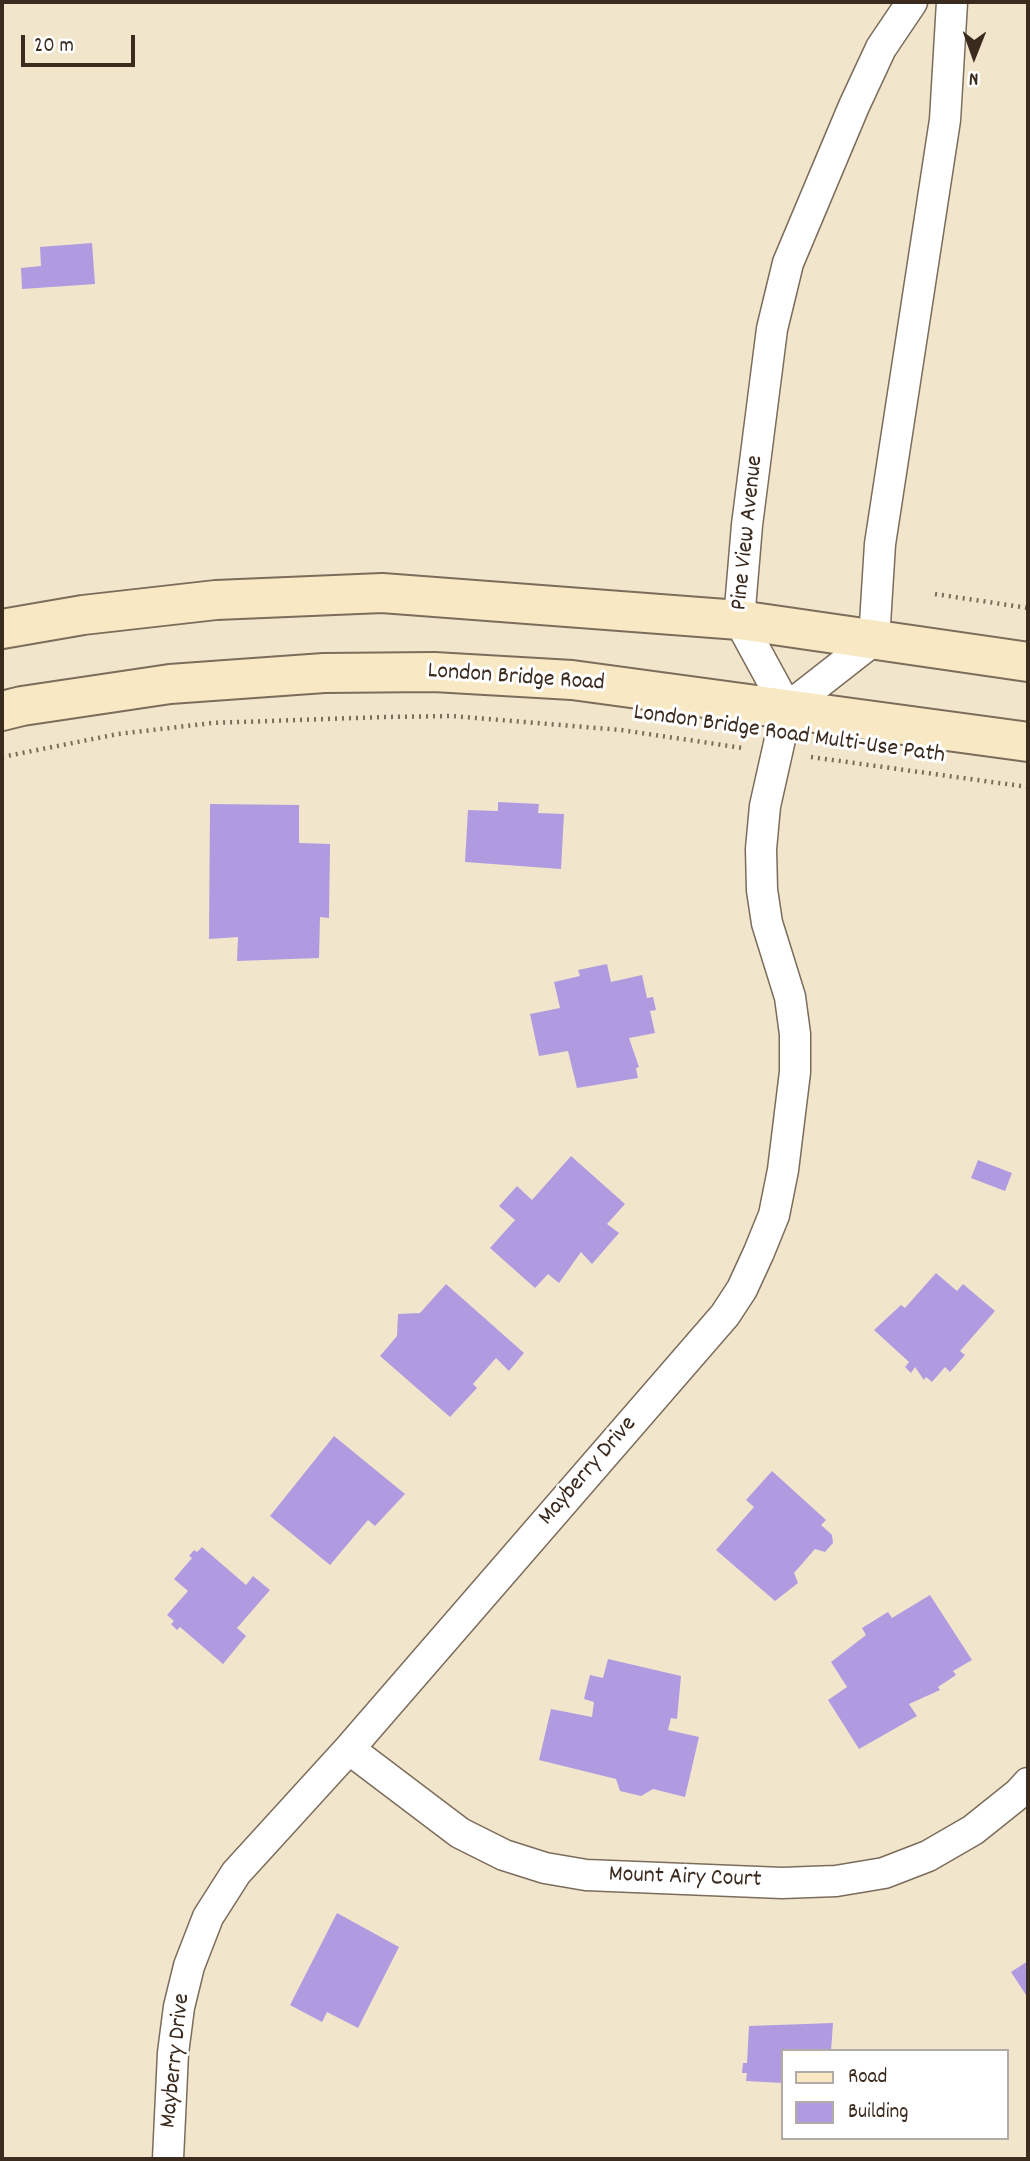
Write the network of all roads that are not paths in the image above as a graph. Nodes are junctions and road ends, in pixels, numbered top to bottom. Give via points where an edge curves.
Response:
1 (912, 2) edge
2 (953, 2) edge
3 (739, 620) junction
4 (2, 629) edge
5 (874, 640) junction
6 (1028, 662) edge
7 (787, 708) junction
8 (2, 710) edge
9 (1028, 742) edge
10 (349, 1749) junction
11 (1028, 1783) edge
12 (168, 2159) edge

1 - 3 street, Pine View Avenue via 881,48 859,94 788,263 772,329
2 - 5 street via 945,120 880,544
3 - 4 main road via 382,593 216,600
3 - 5 main road
3 - 7 street, Pine View Avenue
5 - 6 main road
5 - 7 street
7 - 8 main road, London Bridge Road via 572,680 434,672 324,673 170,684
7 - 9 main road, London Bridge Road
7 - 10 street, Mayberry Drive via 765,806 761,849 766,923 790,997 795,1072 783,1170 774,1215 759,1252 725,1315
10 - 11 street, Mount Airy Court via 460,1833 504,1855 586,1875 782,1883 884,1873 928,1856 973,1830
10 - 12 street, Mayberry Drive via 236,1873 208,1917 179,2007

